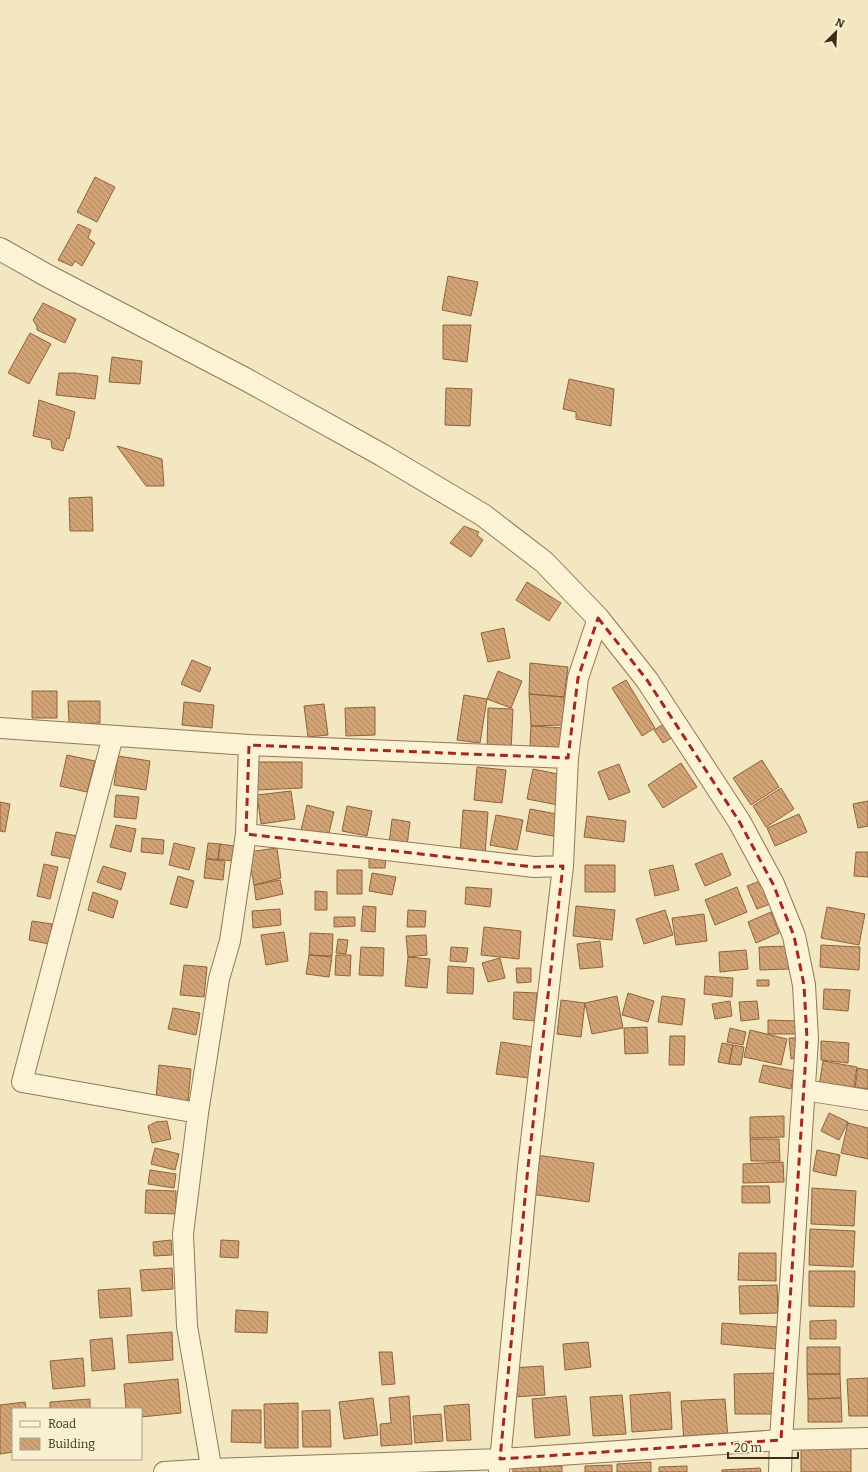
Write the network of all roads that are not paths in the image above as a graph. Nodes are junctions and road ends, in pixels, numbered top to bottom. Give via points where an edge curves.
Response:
1 (0, 249) edge
2 (598, 618) junction
3 (0, 728) edge
4 (113, 736) junction
5 (249, 745) junction
6 (568, 758) junction
7 (246, 834) junction
8 (563, 866) junction
9 (804, 1090) junction
10 (868, 1100) edge
11 (198, 1112) junction
12 (868, 1438) edge
13 (781, 1440) junction
14 (499, 1466) edge
15 (212, 1470) edge
16 (164, 1472) edge
17 (780, 1472) edge

1 - 2 street via 253,384 483,515 544,562
2 - 6 street via 578,678
2 - 9 street via 647,680 694,751 739,821 773,884 794,936 804,985 807,1039
3 - 4 street
4 - 5 street
4 - 11 street via 22,1082
5 - 6 street
5 - 7 street
6 - 8 street
7 - 8 street via 526,866
7 - 11 street via 230,941 219,978
8 - 14 street via 528,1167
9 - 10 street
9 - 13 street
11 - 15 street via 183,1234 183,1268 187,1326
12 - 13 street
13 - 14 street
13 - 17 street
14 - 15 street
15 - 16 street

